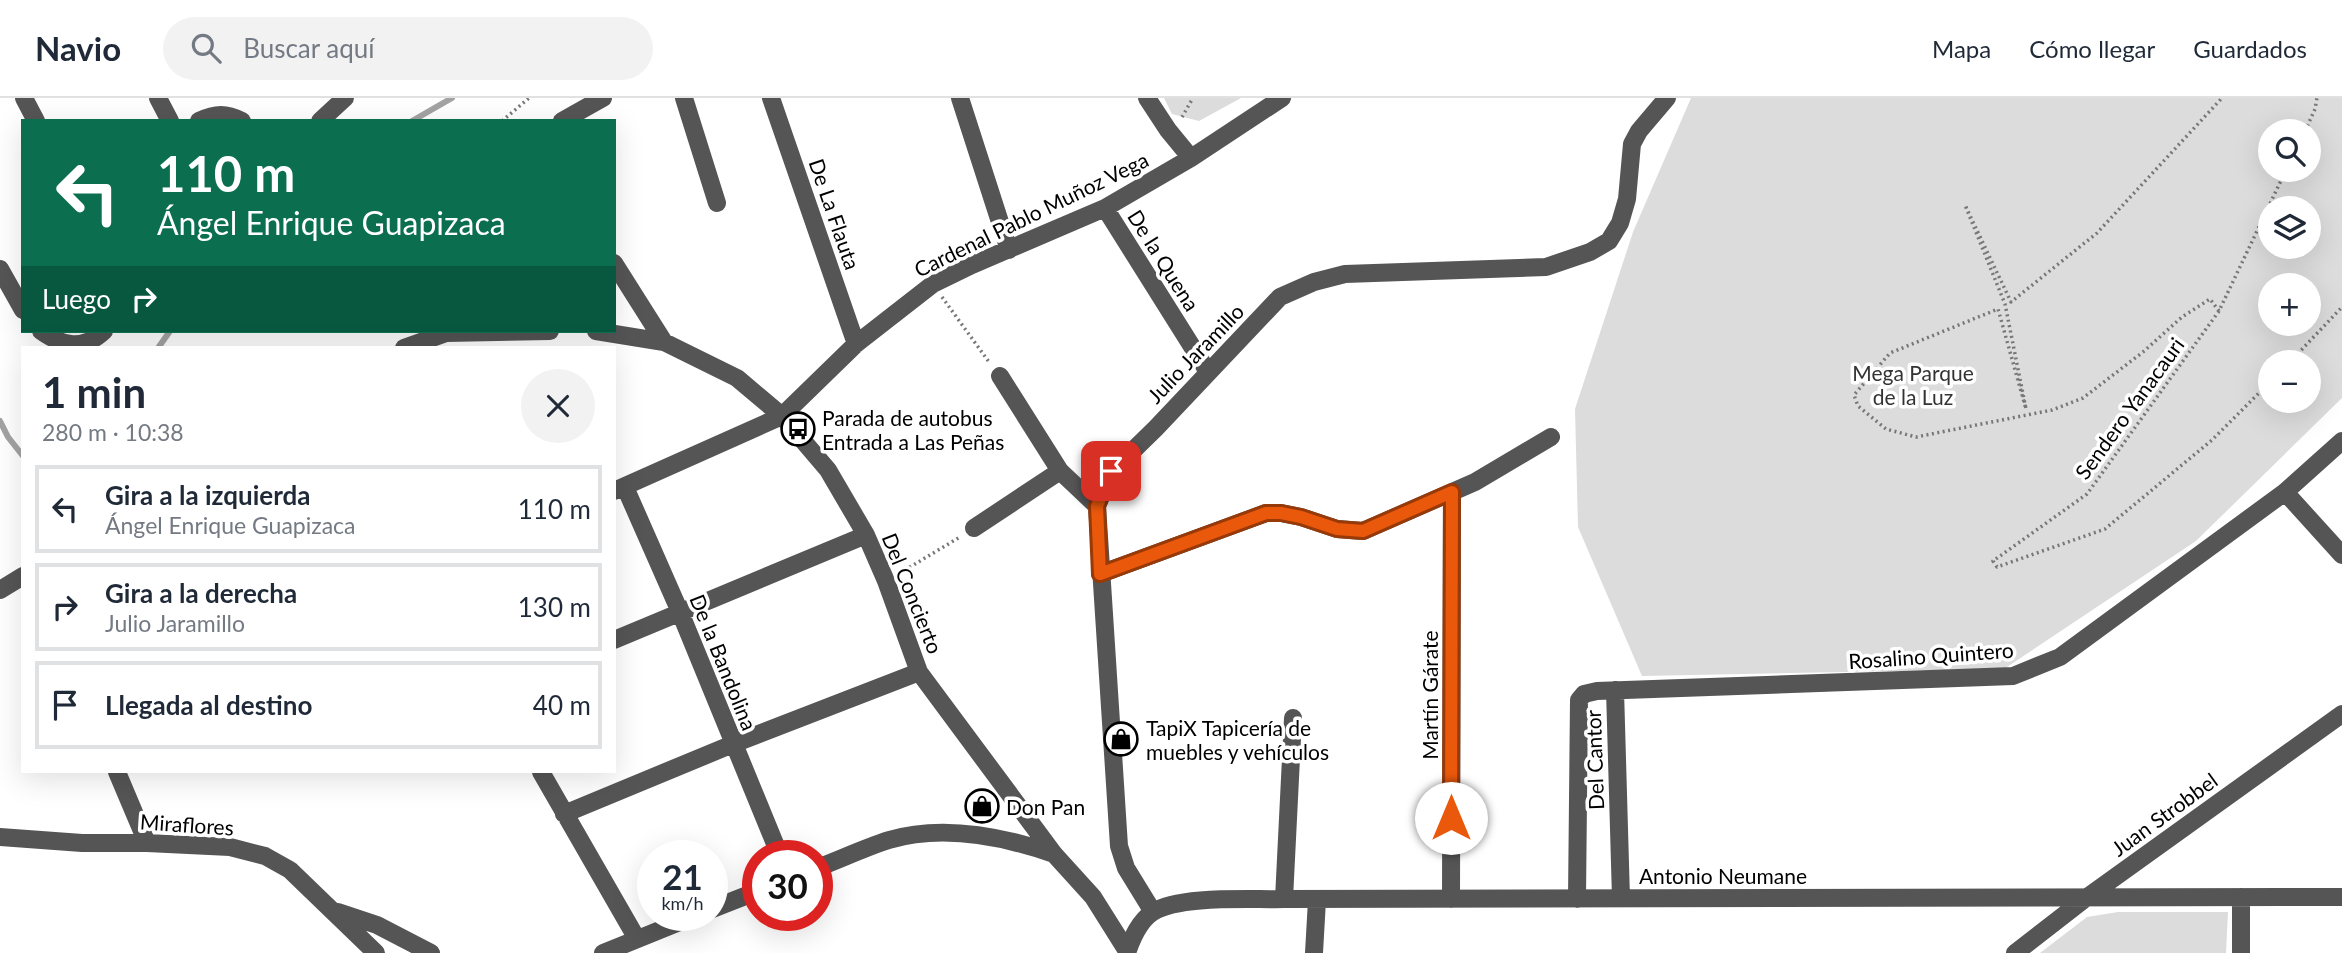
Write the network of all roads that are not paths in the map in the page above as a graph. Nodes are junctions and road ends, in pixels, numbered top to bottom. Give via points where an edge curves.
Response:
1 (24, 98) edge
2 (158, 98) edge
3 (345, 98) edge
4 (603, 98) edge
5 (684, 98) edge
6 (771, 98) edge
7 (960, 98) edge
8 (1147, 98) edge
9 (1282, 98) edge
10 (1667, 98) edge
11 (35, 119) edge
12 (169, 119) edge
13 (203, 119) edge
14 (237, 119) edge
15 (322, 119) edge
16 (566, 119) edge
17 (1191, 158) junction
18 (717, 203) dead end
19 (1105, 208) junction
20 (1009, 250) junction
21 (616, 266) edge
22 (0, 269) edge
23 (21, 306) edge
24 (44, 333) edge
25 (102, 333) edge
26 (516, 333) edge
27 (608, 333) edge
28 (449, 337) edge
29 (664, 342) junction
30 (856, 344) junction
31 (412, 346) edge
32 (1208, 372) junction
33 (1000, 376) road end
34 (782, 416) junction
35 (1551, 437) dead end
36 (2342, 442) edge
37 (1060, 471) junction
38 (620, 489) edge
39 (1452, 492) junction
40 (2285, 492) junction
41 (1097, 506) junction
42 (974, 528) road end
43 (866, 535) junction
44 (2342, 555) edge
45 (1100, 574) junction
46 (21, 577) edge
47 (0, 590) edge
48 (680, 612) junction
49 (616, 639) edge
50 (919, 673) junction
51 (1615, 690) junction
52 (2342, 714) edge
53 (1293, 718) dead end
54 (733, 744) junction
55 (117, 773) edge
56 (542, 773) edge
57 (564, 814) junction
58 (0, 837) edge
59 (773, 840) edge
60 (147, 843) junction
61 (1054, 854) junction
62 (833, 862) edge
63 (2241, 897) junction
64 (2342, 897) edge
65 (1621, 898) junction
66 (2086, 898) junction
67 (1284, 899) junction
68 (1451, 899) junction
69 (1577, 899) junction
70 (1317, 900) junction
71 (335, 911) junction
72 (1153, 912) junction
73 (657, 931) edge
74 (637, 939) junction
75 (1127, 952) edge
76 (376, 953) edge
77 (431, 953) edge
78 (603, 953) edge
79 (1314, 953) edge
80 (2015, 953) edge
81 (2241, 953) edge

1 - 11 street
2 - 12 street
3 - 15 street
4 - 16 street
5 - 18 street
6 - 30 street, De La Flauta
7 - 20 street
8 - 17 street
9 - 17 street, Cardenal Pablo Muñoz Vega
10 - 32 street, Julio Jaramillo via 1632,144 1627,199 1609,241 1546,267 1345,274 1314,282 1280,298
13 - 14 street via 226,114
17 - 19 street, Cardenal Pablo Muñoz Vega
19 - 20 street, Cardenal Pablo Muñoz Vega
19 - 32 street, De la Quena
20 - 30 street, Cardenal Pablo Muñoz Vega via 933,284
21 - 29 street
22 - 23 street
24 - 25 street via 57,342 83,344
26 - 28 street
27 - 29 street, Del Concierto
28 - 31 street
29 - 34 street, Del Concierto via 737,378
30 - 34 street, Cardenal Pablo Muñoz Vega
32 - 41 street, Julio Jaramillo via 1111,471
33 - 37 street
34 - 38 street
34 - 43 street, Del Concierto via 828,470
35 - 39 street
36 - 40 street, Rosalino Quintero
37 - 41 street
37 - 42 street
38 - 48 street, De la Bandolina
39 - 45 street via 1363,531 1266,513
39 - 68 street, Martín Gárate
40 - 44 street
40 - 51 street, Rosalino Quintero via 2060,657 2013,676
41 - 45 street, Julio Jaramillo
43 - 48 street
43 - 50 street, Del Concierto
45 - 72 street, Julio Jaramillo via 1119,846 1126,868
46 - 47 street
48 - 49 street
48 - 54 street, De la Bandolina
50 - 54 street
50 - 61 street, Del Concierto
51 - 65 street, Del Cantor
51 - 69 street, Del Cantor via 1590,691 1579,701
52 - 66 street, Juan Strobbel
53 - 67 street
54 - 57 street
54 - 59 street, De la Bandolina
55 - 60 street
56 - 57 street
57 - 74 street
58 - 60 street, Miraflores
60 - 71 street, Miraflores via 230,847 265,856 290,870
61 - 62 street via 1006,839 931,832 890,840
61 - 75 street, Del Concierto via 1093,897
63 - 64 street, Antonio Neumane
63 - 66 street, Antonio Neumane
63 - 81 street
65 - 66 street, Antonio Neumane
65 - 69 street, Antonio Neumane
66 - 80 street, Juan Strobbel
67 - 70 street, Antonio Neumane
67 - 72 street, Antonio Neumane via 1178,902
68 - 69 street, Antonio Neumane
68 - 70 street, Antonio Neumane
70 - 79 street
71 - 76 street, Miraflores
71 - 77 street via 377,925
72 - 75 street via 1135,931
73 - 74 street
74 - 78 street

